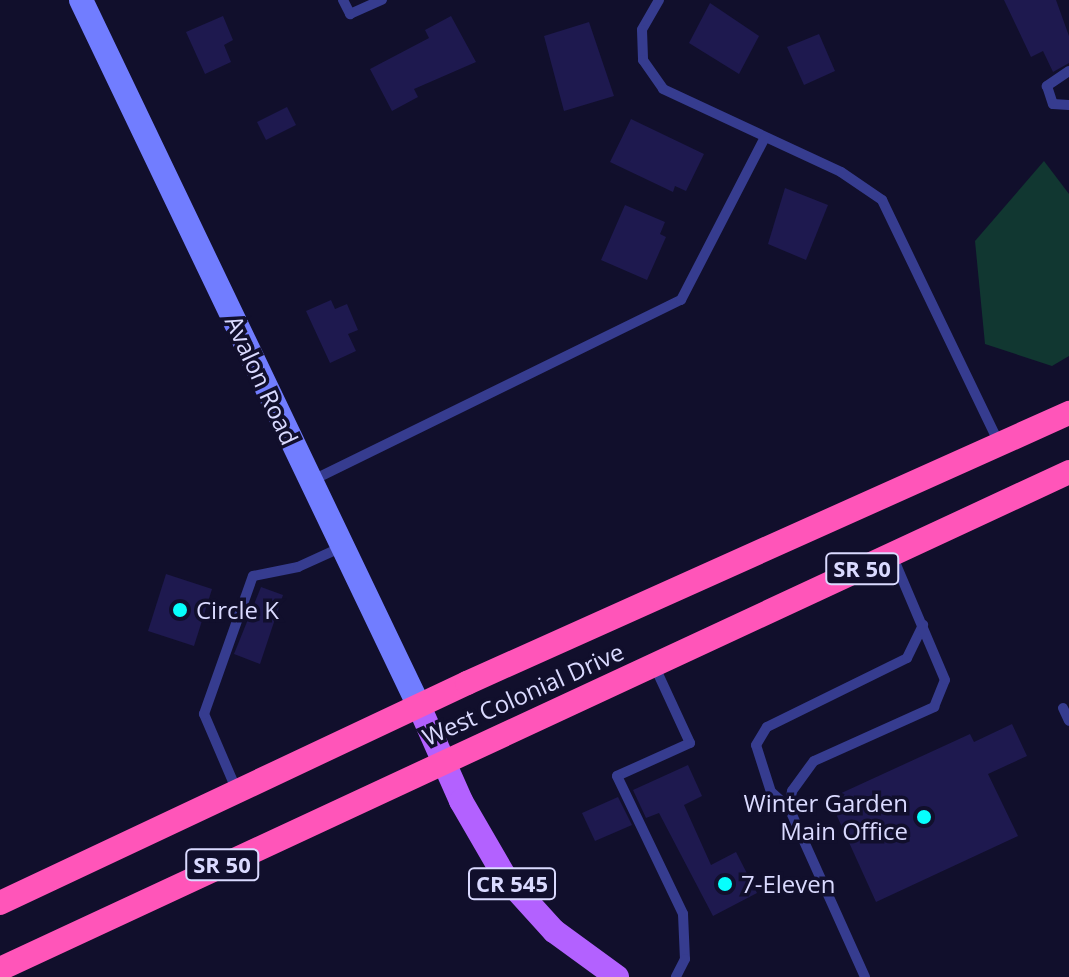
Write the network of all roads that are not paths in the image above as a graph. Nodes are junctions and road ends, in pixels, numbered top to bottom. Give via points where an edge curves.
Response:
1 (81, 0) edge
2 (343, 0) edge
3 (382, 0) edge
4 (659, 0) edge
5 (1069, 71) edge
6 (1069, 105) edge
7 (765, 137) junction
8 (1069, 413) edge
9 (1000, 445) junction
10 (1069, 472) edge
11 (310, 481) junction
12 (344, 546) junction
13 (892, 555) junction
14 (923, 625) junction
15 (654, 665) junction
16 (419, 706) junction
17 (1063, 708) dead end
18 (1069, 721) edge
19 (443, 761) junction
20 (237, 791) junction
21 (789, 808) junction
22 (0, 903) edge
23 (0, 969) edge
24 (617, 977) edge
25 (676, 977) edge
26 (865, 977) edge

1 - 11 main road, Avalon Road / CR 545
2 - 3 lane via 350,14
4 - 7 lane via 642,30 643,60 663,89
5 - 6 lane via 1047,86 1053,104
7 - 9 lane via 841,172 882,200
7 - 11 lane via 681,300
8 - 9 highway, West Colonial Drive / SR 50
9 - 16 highway, West Colonial Drive / SR 50
10 - 13 highway, West Colonial Drive / SR 50
11 - 12 main road, Avalon Road / CR 545
12 - 16 main road, Avalon Road / CR 545
12 - 20 lane via 298,567 253,576 204,714
13 - 14 lane
13 - 15 highway, West Colonial Drive / SR 50
14 - 21 lane via 945,680 934,707 814,761 792,791
14 - 21 lane via 907,658 785,714 756,745 771,792
15 - 19 highway, West Colonial Drive / SR 50
15 - 25 lane via 690,743 617,776 683,914 685,959
16 - 19 main road, Avalon Road / CR 545
16 - 20 highway, West Colonial Drive / SR 50
17 - 18 lane
19 - 23 highway, West Colonial Drive / SR 50
19 - 24 main road, CR 545 via 505,877 554,931
20 - 22 highway, West Colonial Drive / SR 50
21 - 26 lane

